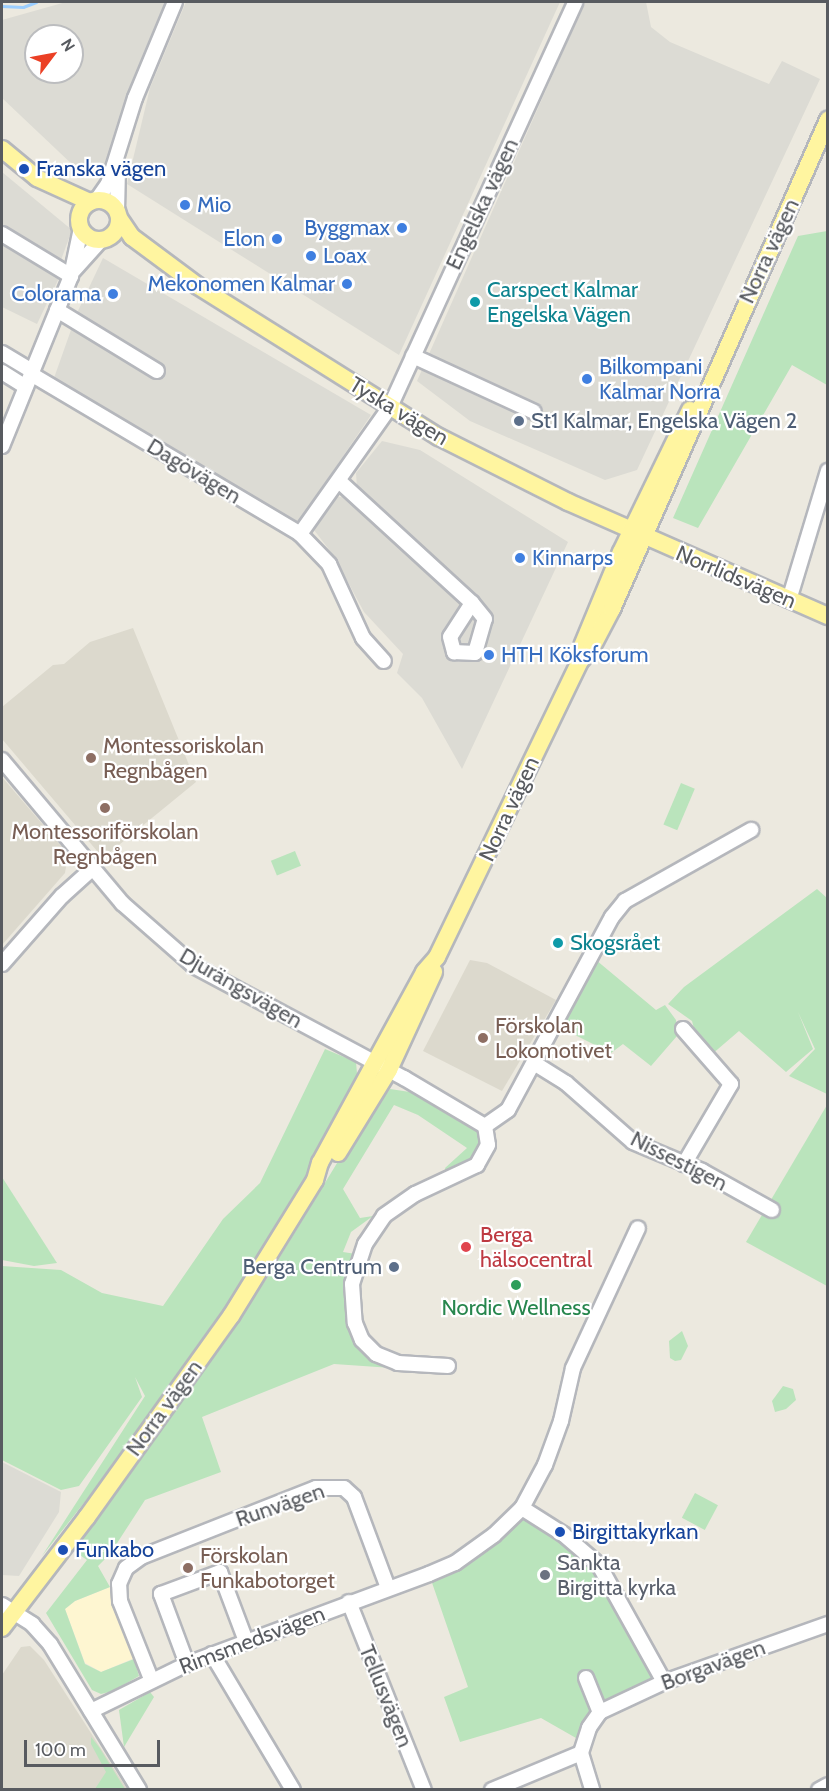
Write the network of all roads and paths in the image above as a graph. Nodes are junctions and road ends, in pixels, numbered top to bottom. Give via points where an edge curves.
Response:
1 (175, 2) edge
2 (575, 2) edge
3 (828, 120) edge
4 (2, 149) edge
5 (118, 156) junction
6 (37, 178) junction
7 (93, 201) junction
8 (118, 215) junction
9 (80, 225) junction
10 (2, 234) edge
11 (103, 239) junction
12 (164, 263) junction
13 (72, 274) junction
14 (57, 310) junction
15 (2, 353) edge
16 (413, 356) junction
17 (2, 372) edge
18 (158, 372) dead end
19 (30, 377) junction
20 (390, 407) junction
21 (534, 412) dead end
22 (2, 446) edge
23 (828, 471) edge
24 (339, 481) junction
25 (300, 534) junction
26 (638, 534) junction
27 (789, 600) junction
28 (472, 603) dead end
29 (828, 616) edge
30 (384, 661) dead end
31 (2, 760) edge
32 (751, 830) dead end
33 (93, 868) junction
34 (2, 964) edge
35 (684, 1029) dead end
36 (534, 1063) junction
37 (382, 1066) junction
38 (485, 1126) junction
39 (684, 1164) junction
40 (772, 1210) dead end
41 (638, 1228) dead end
42 (448, 1366) dead end
43 (522, 1508) junction
44 (388, 1588) junction
45 (349, 1602) junction
46 (8, 1609) edge
47 (828, 1624) edge
48 (2, 1628) edge
49 (246, 1641) junction
50 (212, 1654) junction
51 (187, 1664) junction
52 (586, 1678) dead end
53 (151, 1679) junction
54 (664, 1682) junction
55 (91, 1712) junction
56 (600, 1712) junction
57 (581, 1753) junction
58 (828, 1785) edge
59 (139, 1790) edge
60 (293, 1790) edge
61 (424, 1790) edge
62 (492, 1790) edge
63 (592, 1790) edge
64 (819, 1790) edge

1 - 5 street via 135,98
2 - 16 street, Engelska vägen
3 - 26 main road, Norra vägen via 708,382 701,409
4 - 6 main road
5 - 7 street via 108,184
5 - 8 street
6 - 7 main road
6 - 9 main road
7 - 8 main road via 107,203
7 - 9 main road via 82,209
8 - 11 main road via 115,231
8 - 12 main road, Tyska vägen via 132,237
9 - 11 main road via 90,238
9 - 13 street
10 - 13 street
11 - 12 main road, Tyska vägen
11 - 13 street
12 - 20 main road, Tyska vägen
13 - 14 street
14 - 18 street
14 - 19 street
15 - 19 street
16 - 20 street, Engelska vägen
16 - 21 street
17 - 19 street
19 - 22 street
19 - 25 street, Dagövägen
20 - 24 street
20 - 26 main road, Tyska vägen via 527,483
23 - 27 street
24 - 25 street
24 - 28 street
25 - 30 street, Dagövägen via 329,564 363,638
26 - 27 main road, Norrlidsvägen
26 - 37 main road, Norra vägen via 591,649 580,661 437,957 429,986
27 - 29 main road, Norrlidsvägen
31 - 33 street, Djurängsvägen
32 - 36 street via 625,901 612,917
33 - 34 street via 62,896
33 - 37 street, Djurängsvägen via 150,932 194,966
35 - 39 street via 731,1084
36 - 38 street via 508,1110
36 - 39 street, Nissestigen via 566,1083 633,1142
37 - 38 street, Djurängsvägen
37 - 46 main road, Norra vägen via 327,1169 315,1180 231,1316
38 - 42 street via 488,1145 477,1165 415,1194 384,1216 365,1244 352,1284 355,1323 362,1340 376,1354 398,1363
39 - 40 street, Nissestigen
41 - 43 street, Rimsmedsvägen via 573,1368 561,1421 545,1465
43 - 44 street, Rimsmedsvägen via 494,1535 455,1563
43 - 54 street via 563,1534 598,1565
44 - 45 street, Rimsmedsvägen
44 - 53 street, Runvägen via 354,1497 344,1488 316,1488 141,1557 126,1568 119,1584 120,1601
45 - 49 street, Rimsmedsvägen
45 - 61 street, Tellusvägen
46 - 48 main road, Norra vägen
46 - 55 street via 32,1624 50,1644
47 - 54 street, Borgavägen
49 - 50 street, Rimsmedsvägen
49 - 51 street via 220,1572 161,1594
50 - 51 street, Rimsmedsvägen
50 - 60 street
51 - 53 street, Rimsmedsvägen
52 - 56 street
53 - 55 street, Rimsmedsvägen
54 - 56 street, Borgavägen
55 - 59 street
56 - 57 street via 589,1728
57 - 62 street
57 - 63 street
58 - 64 street

